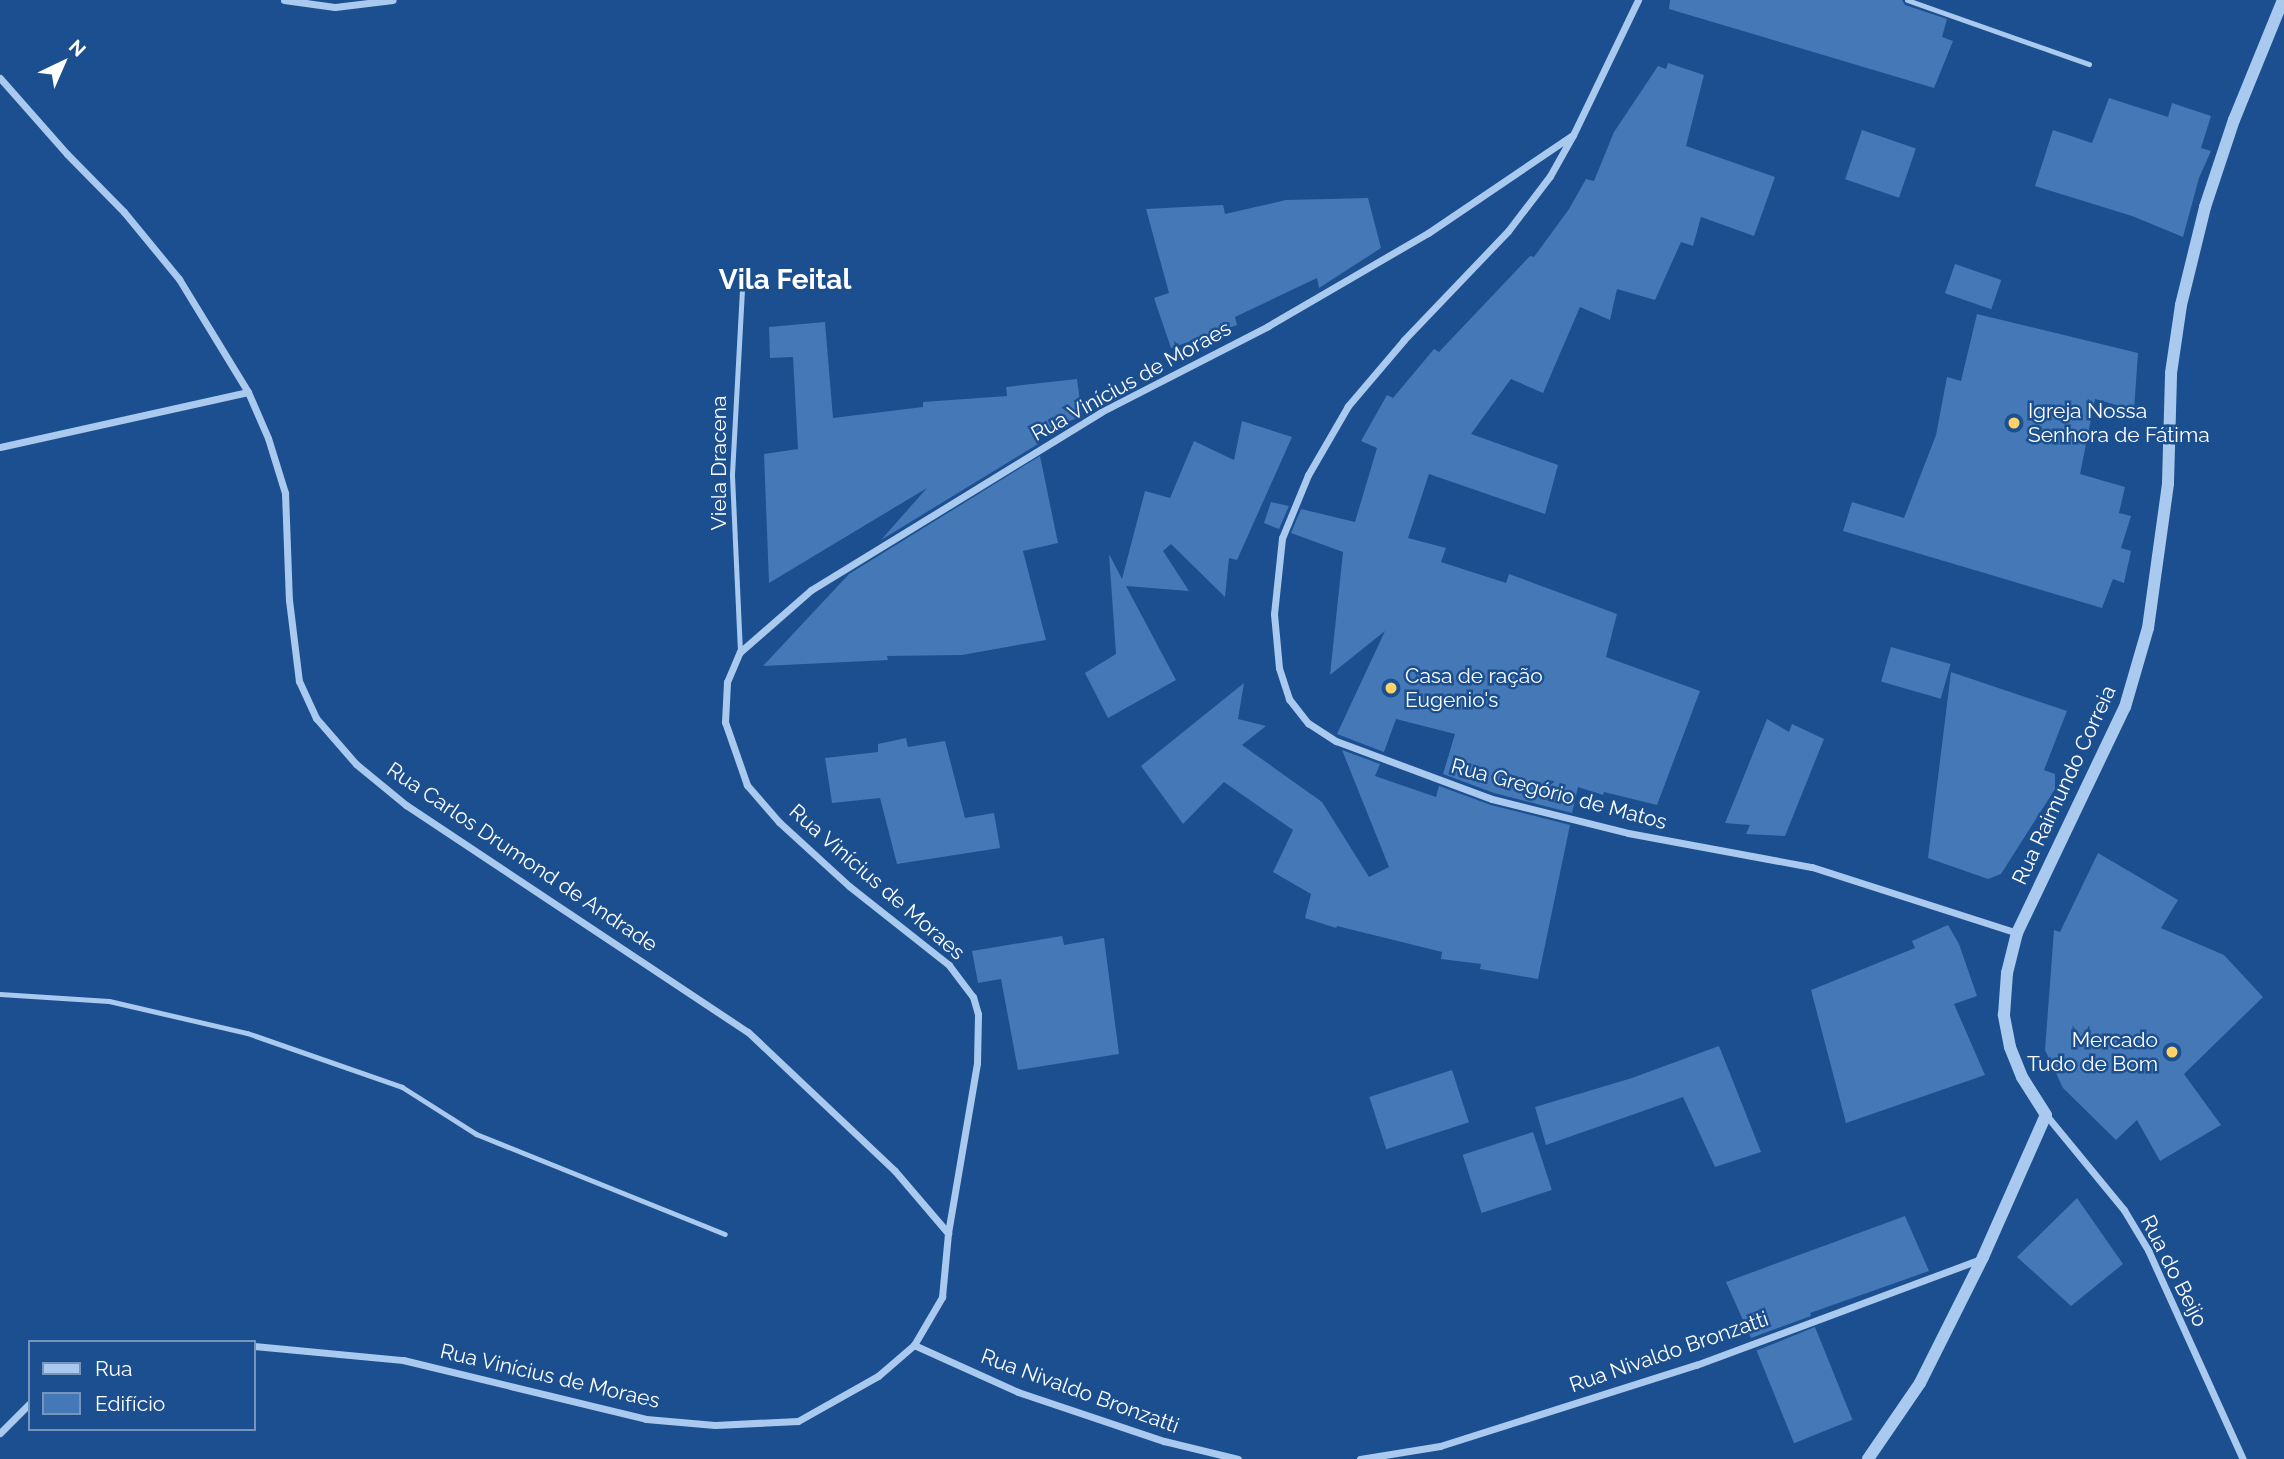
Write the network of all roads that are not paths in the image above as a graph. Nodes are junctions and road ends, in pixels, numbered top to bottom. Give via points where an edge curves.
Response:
1 (285, 0) edge
2 (393, 0) edge
3 (1638, 0) edge
4 (1907, 0) edge
5 (2283, 0) edge
6 (2088, 64) dead end
7 (0, 78) edge
8 (1573, 135) junction
9 (743, 274) dead end
10 (248, 392) junction
11 (0, 447) edge
12 (740, 652) junction
13 (2017, 933) junction
14 (0, 993) edge
15 (2046, 1115) junction
16 (948, 1233) junction
17 (725, 1234) dead end
18 (1983, 1257) junction
19 (914, 1345) junction
20 (256, 1346) edge
21 (28, 1405) edge
22 (0, 1433) edge
23 (1238, 1459) edge
24 (1360, 1459) edge
25 (1868, 1459) edge
26 (2243, 1459) edge

1 - 2 street via 335,7
3 - 8 street, Rua Gregório de Matos
4 - 6 lane
5 - 13 street, Rua Raimundo Correia via 2230,132 2180,305 2171,373 2167,495 2148,628 2125,707
7 - 10 street, Rua Carlos Drumond de Andrade via 179,279
8 - 12 street, Rua Vinícius de Moraes via 1428,233 1268,326 1101,412 811,590
8 - 13 street, Rua Gregório de Matos via 1550,176 1508,231 1348,406 1308,475 1282,538 1274,614 1279,668 1289,699 1308,723 1336,741 1492,799 1628,833 1812,867
9 - 12 lane, Viela Dracena via 732,474
10 - 11 street
10 - 16 street, Rua Carlos Drumond de Andrade via 285,493 289,600 299,681 316,718 356,764 406,805 748,1032 895,1171
12 - 16 street, Rua Vinícius de Moraes via 727,682 725,722 747,785 779,822 849,886 949,965 973,997 978,1014 977,1063
13 - 15 street, Rua Raimundo Correia via 2004,1015 2022,1076
14 - 17 lane via 109,1001 247,1033 402,1087 476,1134
15 - 18 street
15 - 26 street, Rua do Beijo via 2124,1210 2148,1251
16 - 19 street, Rua Vinícius de Moraes via 942,1297
18 - 24 street, Rua Nivaldo Bronzatti via 1696,1365 1440,1446
18 - 25 street via 1920,1382
19 - 20 street, Rua Vinícius de Moraes via 878,1376 798,1421 715,1425 646,1419 403,1360
19 - 23 street, Rua Nivaldo Bronzatti via 1018,1392 1164,1441
21 - 22 street

